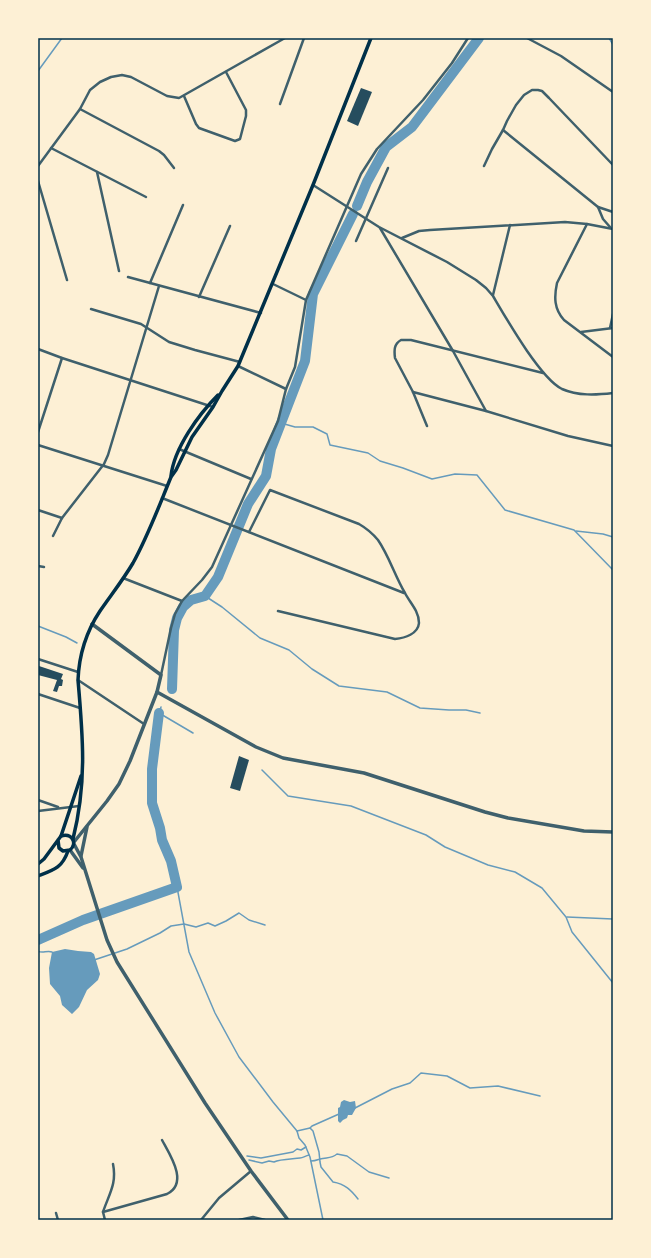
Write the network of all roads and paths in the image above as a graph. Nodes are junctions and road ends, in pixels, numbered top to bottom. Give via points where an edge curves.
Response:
1 (285, 38) edge
2 (304, 38) edge
3 (371, 38) edge
4 (468, 38) edge
5 (527, 38) edge
6 (226, 72) junction
7 (613, 92) edge
8 (184, 96) junction
9 (280, 104) dead end
10 (80, 109) junction
11 (503, 130) junction
12 (51, 148) junction
13 (613, 165) edge
14 (38, 166) edge
15 (484, 166) dead end
16 (174, 168) dead end
17 (388, 168) dead end
18 (97, 172) junction
19 (38, 181) edge
20 (313, 185) junction
21 (146, 197) dead end
22 (183, 205) dead end
23 (347, 207) junction
24 (598, 207) junction
25 (613, 212) edge
26 (366, 218) junction
27 (587, 224) junction
28 (510, 225) junction
29 (230, 226) dead end
30 (379, 227) junction
31 (612, 228) edge
32 (401, 238) junction
33 (356, 241) dead end
34 (119, 271) dead end
35 (128, 277) dead end
36 (67, 280) dead end
37 (150, 283) junction
38 (273, 284) junction
39 (159, 286) junction
40 (493, 296) junction
41 (199, 297) junction
42 (306, 300) junction
43 (91, 309) dead end
44 (261, 312) junction
45 (613, 314) edge
46 (147, 328) junction
47 (612, 328) edge
48 (581, 332) junction
49 (38, 349) edge
50 (454, 351) junction
51 (613, 357) edge
52 (62, 358) junction
53 (240, 362) junction
54 (238, 366) junction
55 (544, 373) junction
56 (132, 380) junction
57 (286, 389) junction
58 (222, 391) junction
59 (413, 392) junction
60 (613, 392) edge
61 (209, 405) junction
62 (213, 407) junction
63 (486, 412) junction
64 (427, 426) dead end
65 (38, 432) edge
66 (38, 445) edge
67 (613, 446) edge
68 (179, 449) junction
69 (185, 452) junction
70 (104, 464) junction
71 (171, 477) junction
72 (251, 479) junction
73 (167, 486) junction
74 (162, 498) junction
75 (38, 510) edge
76 (62, 518) junction
77 (231, 525) junction
78 (249, 532) junction
79 (53, 536) dead end
80 (38, 566) edge
81 (44, 567) dead end
82 (123, 578) junction
83 (405, 594) junction
84 (182, 601) junction
85 (278, 611) dead end
86 (92, 624) junction
87 (38, 659) edge
88 (78, 672) junction
89 (161, 675) junction
90 (78, 680) junction
91 (157, 692) junction
92 (38, 694) edge
93 (80, 708) junction
94 (144, 724) junction
95 (82, 773) junction
96 (38, 800) edge
97 (80, 806) junction
98 (72, 807) junction
99 (60, 808) junction
100 (38, 811) edge
101 (88, 824) junction
102 (613, 832) edge
103 (61, 836) junction
104 (58, 840) junction
105 (74, 842) junction
106 (69, 851) junction
107 (81, 857) junction
108 (38, 864) edge
109 (85, 871) junction
110 (38, 876) edge
111 (162, 1140) dead end
112 (113, 1164) dead end
113 (251, 1171) junction
114 (56, 1212) dead end
115 (103, 1212) junction
116 (58, 1220) edge
117 (105, 1220) edge
118 (201, 1220) edge
119 (240, 1220) edge
120 (265, 1220) edge
121 (288, 1220) edge

1 - 6 street
2 - 9 street
3 - 20 main road
4 - 23 street via 423,100 378,149 361,174
5 - 7 street via 561,56
6 - 8 street
6 - 8 street via 246,110 240,139 235,141 199,128
8 - 10 street via 172,98 122,75 100,82 90,90
10 - 12 street
10 - 16 street via 159,151
11 - 13 street via 516,105 524,96 532,90 542,91
11 - 15 street
11 - 24 street
12 - 14 street
12 - 18 street
17 - 26 street
18 - 21 street
18 - 34 street
19 - 36 street
20 - 23 street
20 - 38 main road
22 - 37 street
23 - 26 street
23 - 42 street
24 - 25 street
24 - 31 street via 603,219
26 - 30 street
26 - 33 street
27 - 28 street via 565,222
27 - 31 street
27 - 48 street via 558,284 555,299 559,315
28 - 32 street via 418,231
28 - 40 street
29 - 41 street
30 - 32 street
30 - 50 street
32 - 40 street via 476,280
35 - 37 street
37 - 39 street
38 - 42 street
38 - 44 main road
39 - 41 street
39 - 46 street
40 - 55 street
41 - 44 street
42 - 57 street via 295,367
43 - 46 street
44 - 53 main road
45 - 47 street
46 - 53 street via 169,342
46 - 56 street
47 - 48 street
48 - 51 street
49 - 52 street
50 - 55 street
50 - 59 street via 410,340 402,340 396,344 395,358
50 - 63 street
52 - 56 street
52 - 65 street
53 - 54 main road
54 - 57 street
54 - 58 main road
55 - 60 street via 552,383 570,392
56 - 61 street
56 - 70 street
57 - 72 street via 278,421
58 - 61 main road
58 - 62 main road
59 - 63 street
59 - 64 street
61 - 62 street
61 - 68 main road
62 - 69 main road
63 - 67 street
66 - 70 street
68 - 69 street
68 - 71 main road
69 - 71 main road
69 - 72 street
70 - 73 street
70 - 76 street
71 - 73 main road
72 - 77 street
73 - 74 main road
74 - 77 street
74 - 82 main road via 138,552
75 - 76 street
76 - 79 street
77 - 78 street
77 - 84 street via 212,567
78 - 83 street
78 - 83 street via 270,490 349,519 367,529 378,540
80 - 81 street
82 - 84 street
82 - 86 main road
83 - 85 street via 417,612 419,622 416,629 405,638 395,639
84 - 89 street via 170,628
86 - 88 main road
86 - 89 street
87 - 88 street
88 - 90 main road
89 - 91 street
90 - 93 main road
90 - 94 street
91 - 94 street
91 - 102 street via 256,747 283,758 364,772 508,818 584,831
92 - 93 street
93 - 95 main road
94 - 101 street via 119,784
95 - 97 main road
95 - 98 main road
96 - 99 street
97 - 98 street
97 - 105 main road
98 - 99 street
98 - 103 main road
99 - 100 street
101 - 105 street
101 - 107 street
103 - 104 main road
103 - 105 main road via 67,835
104 - 106 main road via 61,850
104 - 108 main road
105 - 106 main road
105 - 107 street
106 - 109 street
106 - 110 main road via 61,865
107 - 109 street
109 - 113 street via 114,958
111 - 115 street via 177,1174 178,1182 173,1192
112 - 115 street via 115,1179
113 - 118 street via 219,1198
113 - 121 street
114 - 116 street
115 - 117 street
119 - 120 street via 253,1217

